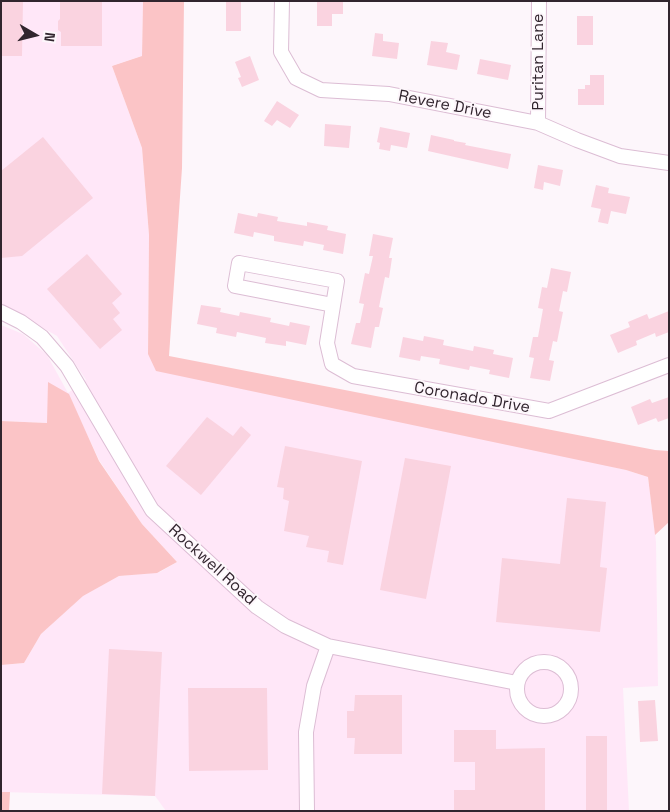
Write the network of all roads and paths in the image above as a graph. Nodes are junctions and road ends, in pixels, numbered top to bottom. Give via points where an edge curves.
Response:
1 (282, 1) edge
2 (539, 1) edge
3 (538, 123) junction
4 (669, 164) edge
5 (333, 305) junction
6 (1, 312) edge
7 (669, 365) edge
8 (328, 646) junction
9 (517, 683) dead end
10 (307, 811) edge

1 - 3 street, Revere Drive via 281,52 296,78 321,90 389,94
2 - 3 street, Puritan Lane
3 - 4 street, Revere Drive via 620,156
5 - 5 street, Coronado Drive via 337,281 240,263 235,286
5 - 7 street, Coronado Drive via 327,343 332,364 353,376 549,411
6 - 8 street, Rockwell Road via 42,338 67,366 152,510 257,607 285,626
8 - 9 street, Rockwell Road
8 - 10 street via 314,686 306,732

